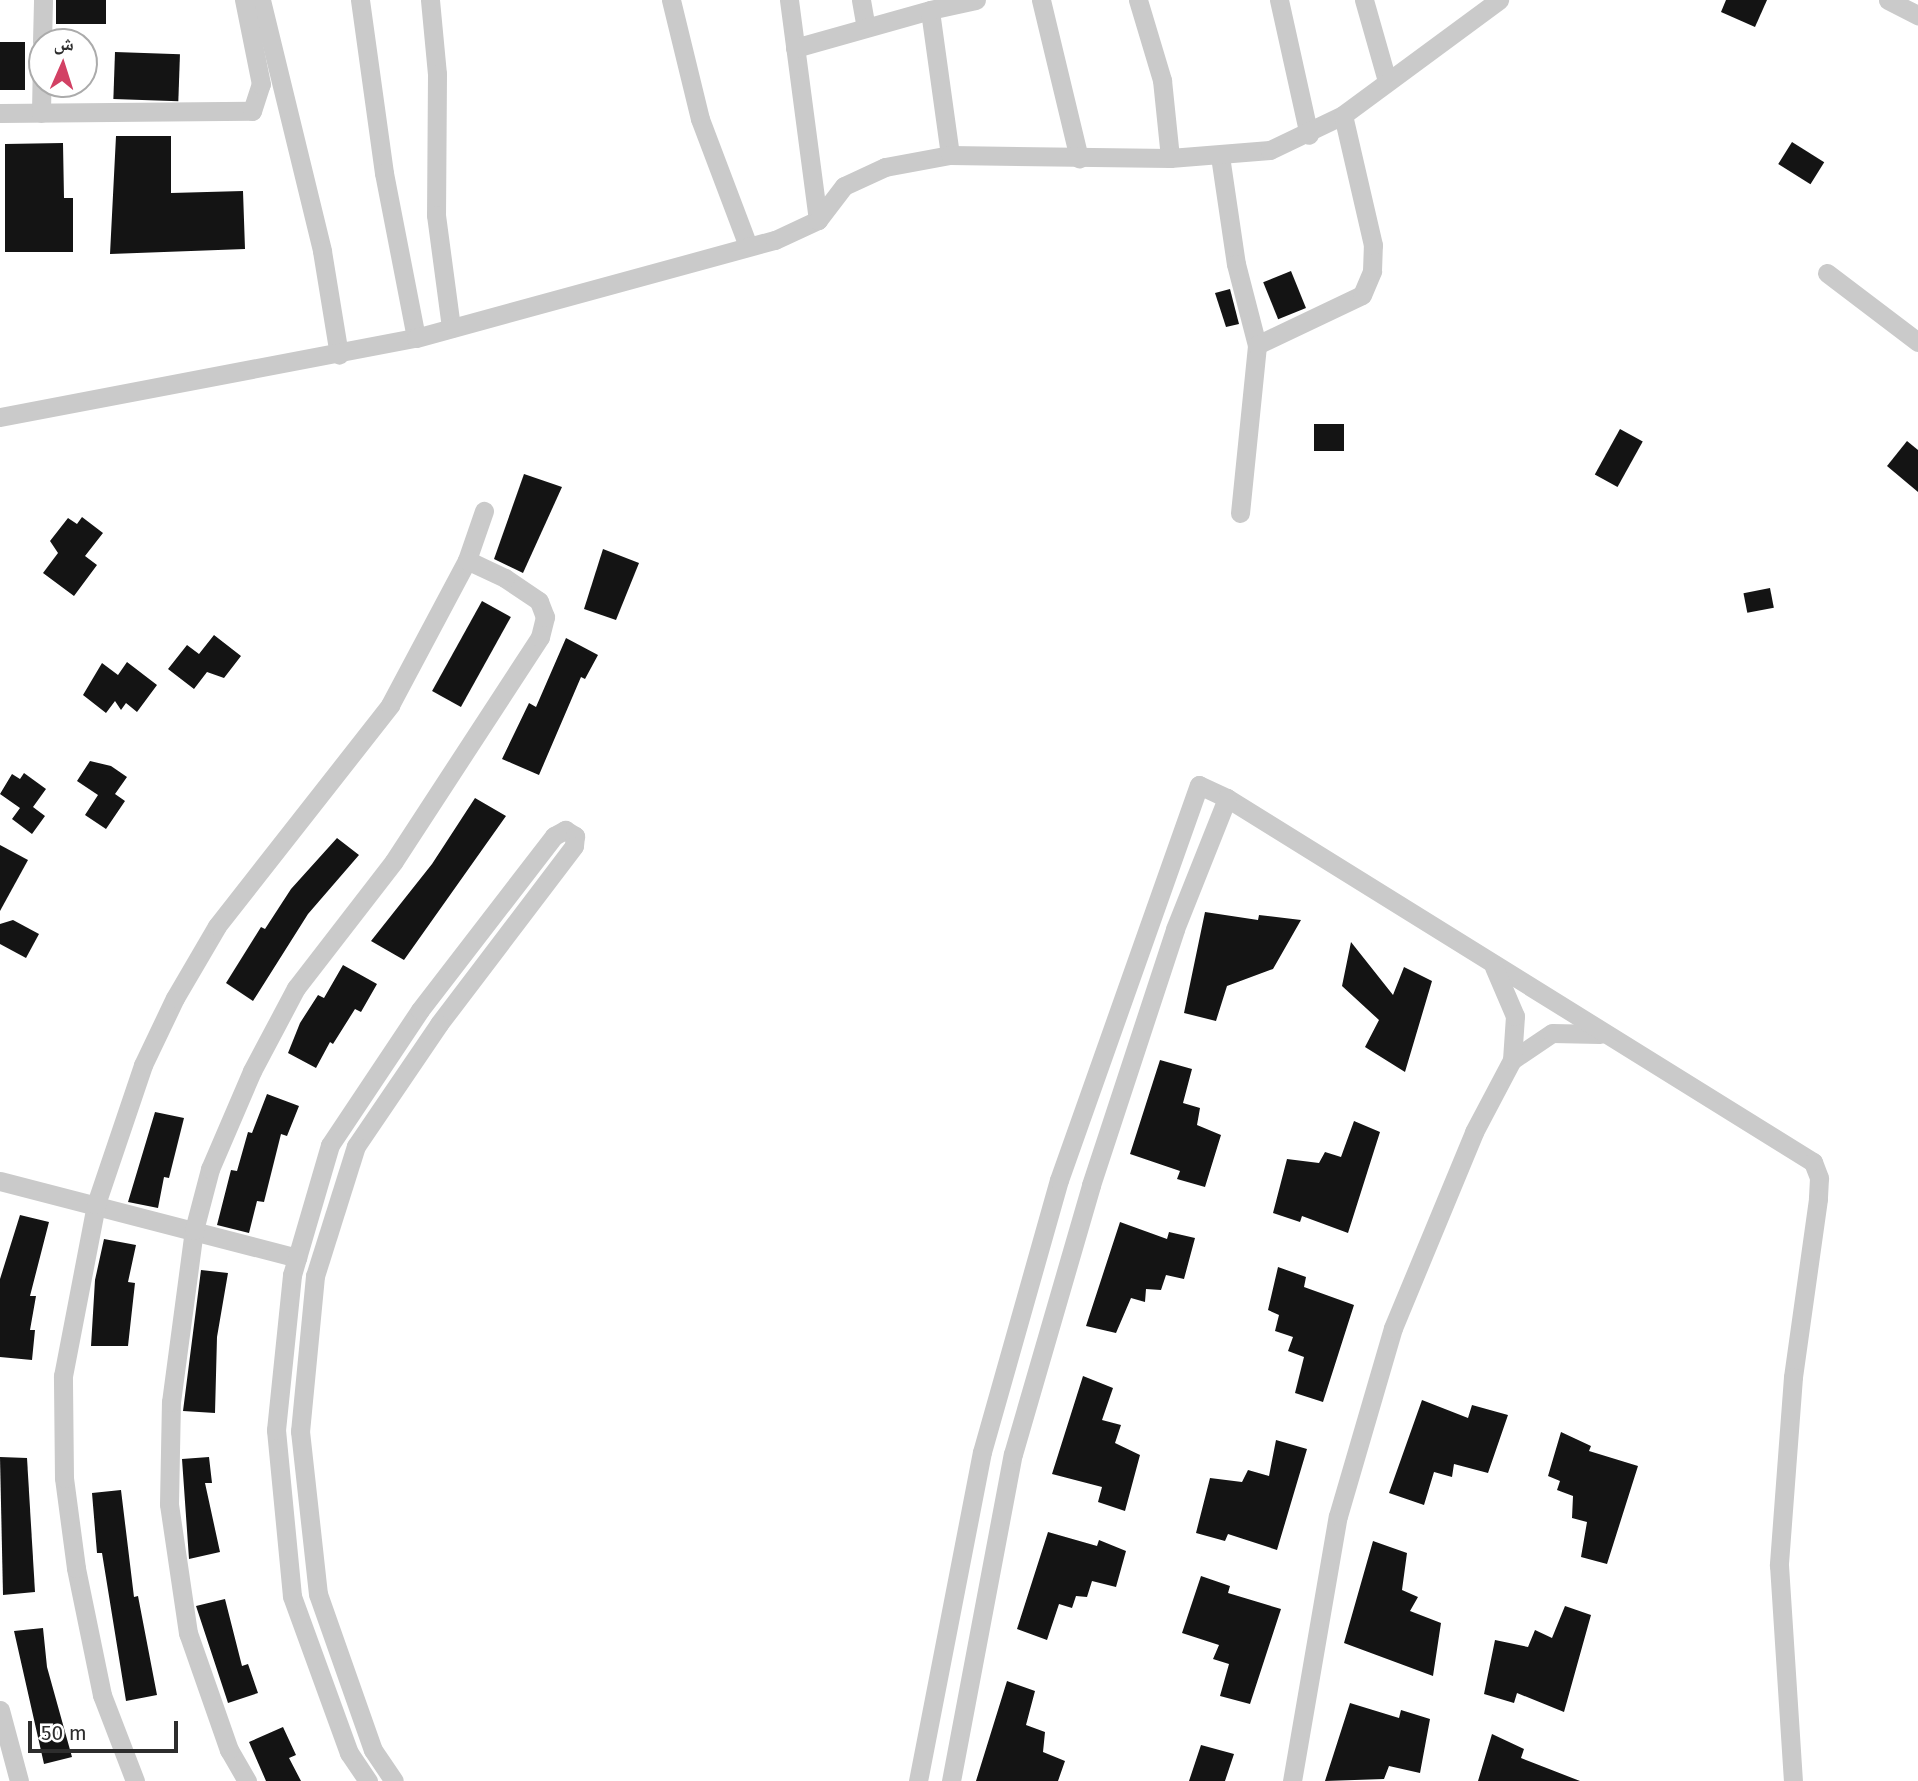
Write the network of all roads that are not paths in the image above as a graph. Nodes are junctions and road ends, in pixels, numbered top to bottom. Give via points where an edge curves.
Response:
1 (43, 0) edge
2 (244, 0) edge
3 (261, 0) edge
4 (360, 0) edge
5 (430, 0) edge
6 (671, 0) edge
7 (789, 0) edge
8 (861, 0) edge
9 (976, 0) edge
10 (1041, 0) edge
11 (1138, 0) edge
12 (1279, 0) edge
13 (1364, 0) edge
14 (1499, 0) edge
15 (1888, 0) edge
16 (930, 10) junction
17 (1918, 15) edge
18 (866, 27) junction
19 (42, 28) edge
20 (795, 48) junction
21 (1387, 81) junction
22 (41, 98) edge
23 (0, 113) edge
24 (41, 113) junction
25 (1343, 115) junction
26 (1309, 135) junction
27 (950, 155) junction
28 (1220, 156) junction
29 (1170, 158) junction
30 (1079, 159) junction
31 (818, 220) junction
32 (748, 246) junction
33 (1827, 273) dead end
34 (451, 328) junction
35 (416, 338) junction
36 (1918, 342) edge
37 (1257, 345) junction
38 (339, 355) junction
39 (0, 416) edge
40 (484, 512) dead end
41 (1240, 513) dead end
42 (467, 560) junction
43 (1227, 798) junction
44 (1494, 966) junction
45 (1610, 1035) junction
46 (1512, 1060) junction
47 (0, 1181) edge
48 (96, 1204) junction
49 (194, 1230) junction
50 (297, 1258) junction
51 (0, 1710) edge
52 (19, 1781) edge
53 (135, 1781) edge
54 (247, 1781) edge
55 (368, 1781) edge
56 (394, 1781) edge
57 (918, 1781) edge
58 (951, 1781) edge
59 (1292, 1781) edge
60 (1793, 1781) edge

1 - 19 street
2 - 24 street via 261,84 252,111
3 - 38 street via 322,251
4 - 35 street via 384,173
5 - 34 street via 438,84 436,215
6 - 32 street via 699,119
7 - 20 street
8 - 18 street
9 - 16 street
10 - 30 street
11 - 29 street via 1161,80
12 - 26 street
13 - 21 street
14 - 21 street
15 - 17 street
16 - 18 street
16 - 27 street
18 - 20 street
20 - 31 street
21 - 25 street
22 - 24 street
23 - 24 street
25 - 26 street
25 - 37 street via 1373,245 1372,271 1362,295
26 - 28 street via 1270,150
27 - 30 street
27 - 31 street via 885,167 859,177 844,186
28 - 29 street
28 - 37 street via 1236,264
29 - 30 street
31 - 32 street
32 - 34 street
33 - 36 street
34 - 35 street
35 - 38 street
37 - 41 street
38 - 39 street
40 - 42 street
42 - 48 street via 390,705 217,926 175,998 142,1065
42 - 49 street via 539,601 545,617 540,637 394,861 296,988 252,1070 210,1169
43 - 44 street
43 - 57 street via 1199,785 1051,1206 982,1452
43 - 58 street via 1171,942 1091,1185 1013,1454
44 - 45 street
44 - 46 street via 1515,1016
45 - 46 street via 1552,1033
45 - 60 street via 1796,1151 1812,1162 1819,1178 1793,1377 1779,1565
46 - 59 street via 1474,1132 1393,1328 1338,1516
47 - 48 street
48 - 49 street
48 - 53 street via 63,1376 64,1478 76,1568 102,1695
49 - 50 street
49 - 54 street via 172,1402 169,1504 188,1633 229,1750
50 - 55 street via 276,1430 292,1596 349,1753
50 - 56 street via 330,1145 420,1010 554,836 570,832 574,846 439,1024 356,1146 315,1276 300,1431 318,1594 373,1750
51 - 52 street

